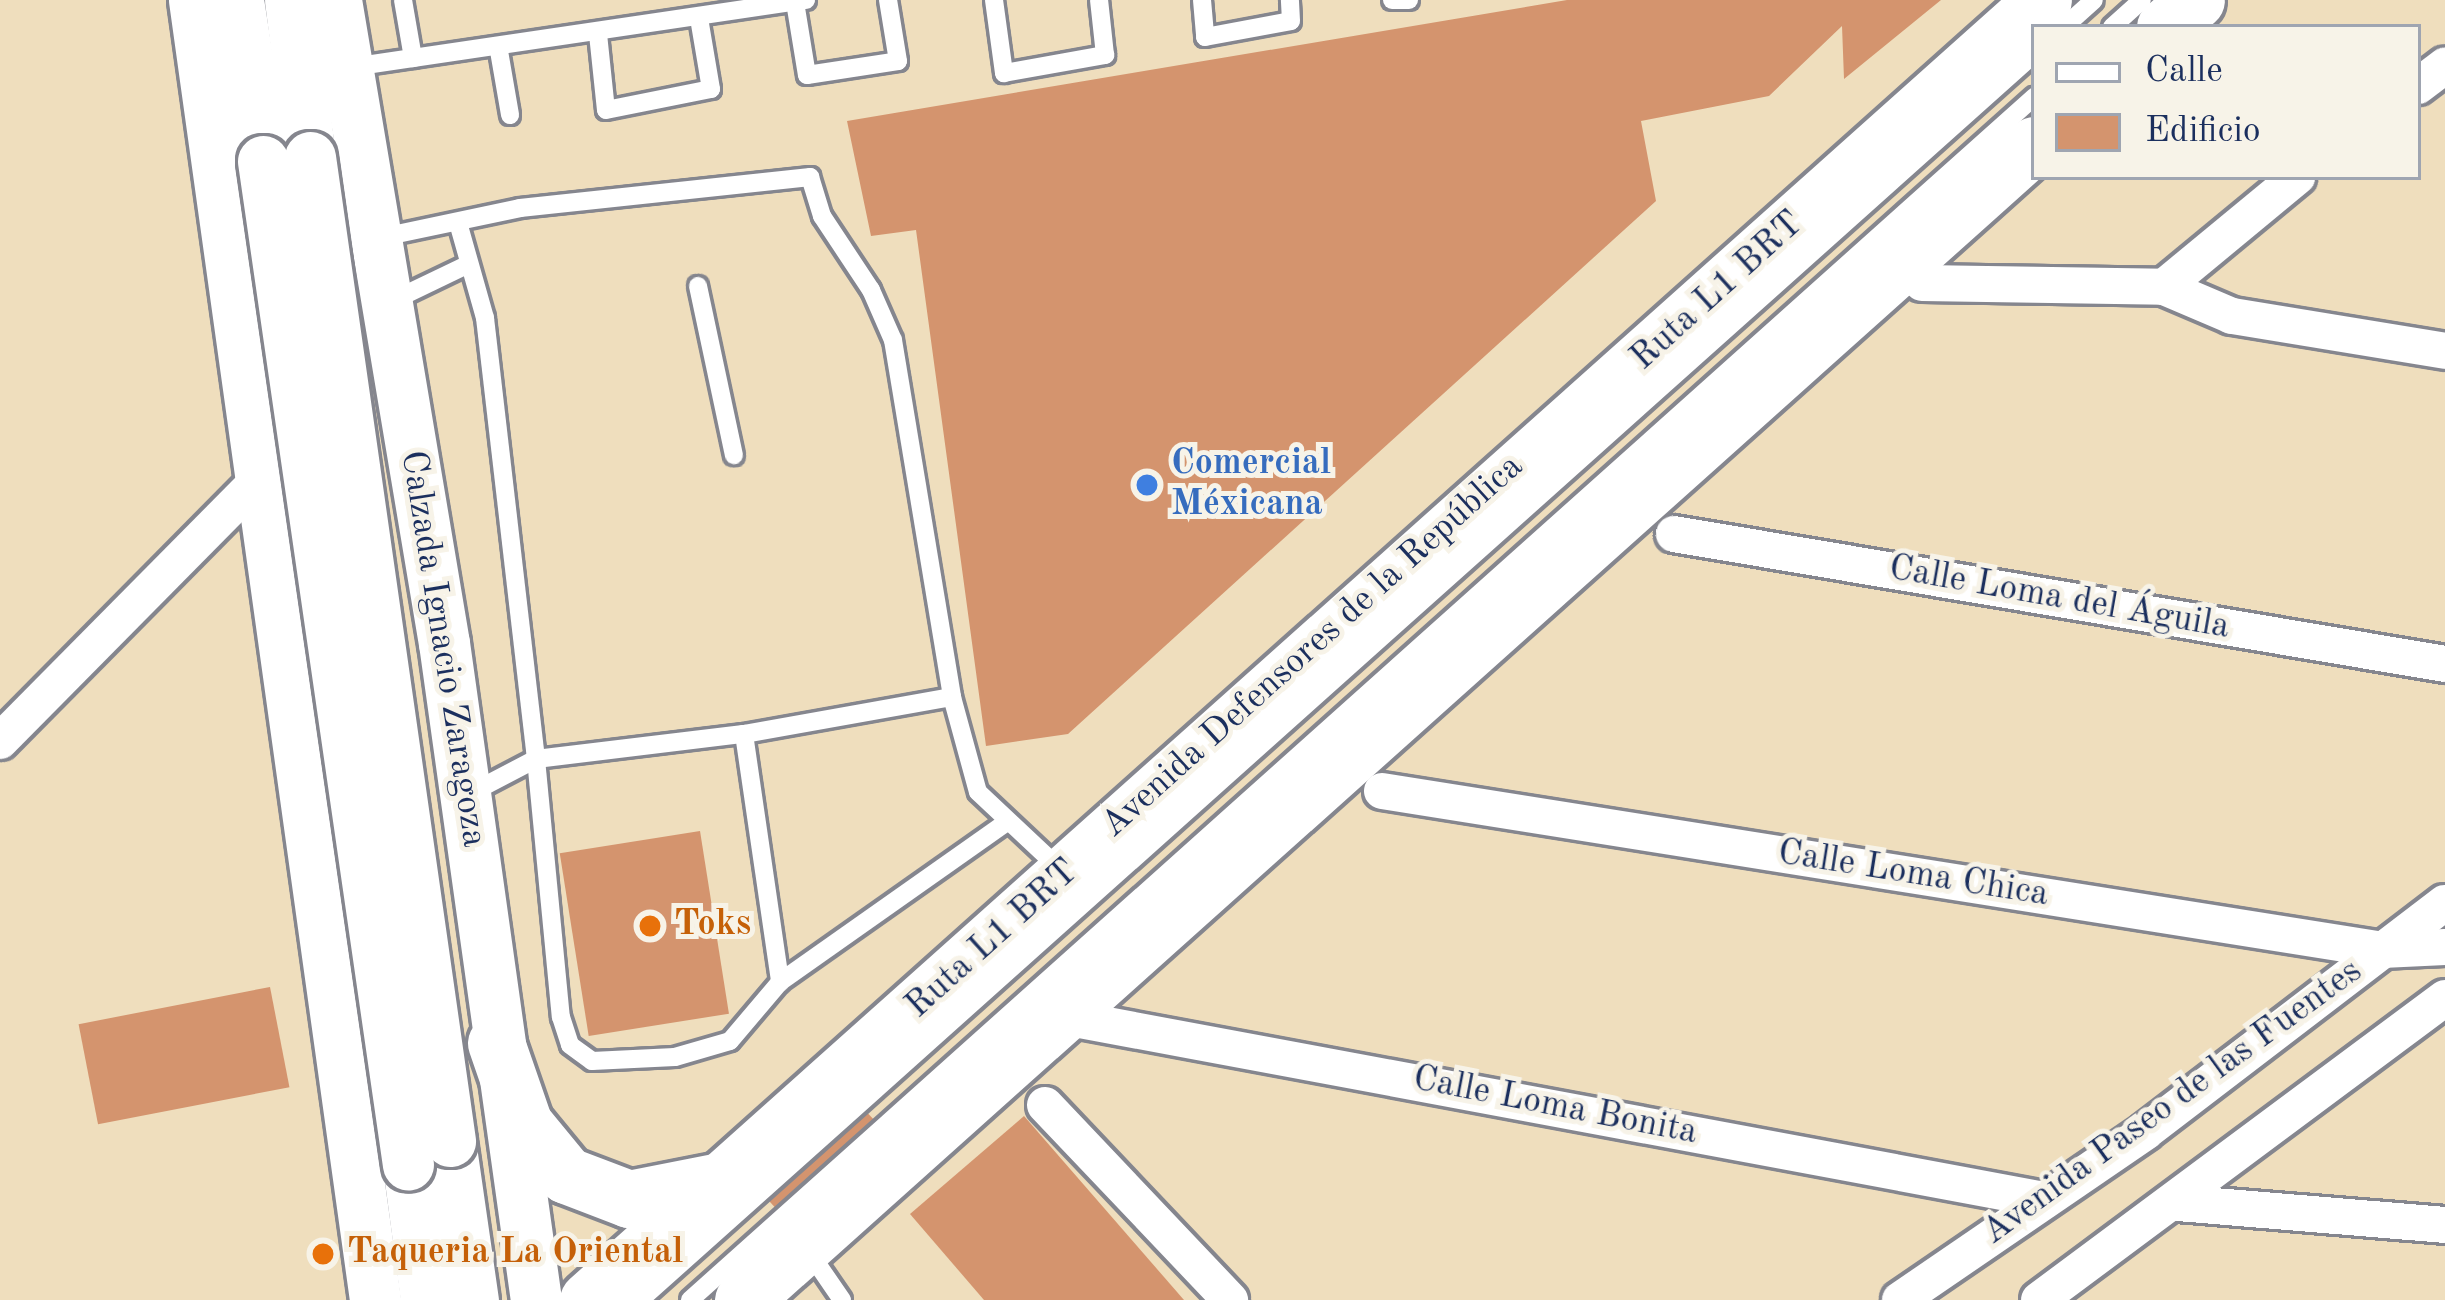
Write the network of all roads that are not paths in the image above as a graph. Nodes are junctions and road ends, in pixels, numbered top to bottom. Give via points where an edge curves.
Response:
1 (194, 0) edge
2 (238, 0) edge
3 (290, 0) edge
4 (336, 0) edge
5 (403, 0) edge
6 (888, 0) edge
7 (994, 0) edge
8 (1100, 0) edge
9 (1202, 0) edge
10 (1290, 0) edge
11 (1392, 0) edge
12 (1409, 0) edge
13 (2044, 0) edge
14 (2094, 0) edge
15 (2142, 0) edge
16 (2195, 0) edge
17 (801, 1) edge
18 (699, 17) junction
19 (2067, 24) edge
20 (2115, 24) edge
21 (2168, 24) edge
22 (598, 34) junction
23 (499, 51) junction
24 (2031, 57) edge
25 (413, 58) junction
26 (2445, 65) edge
27 (347, 68) junction
28 (2421, 84) edge
29 (2031, 100) edge
30 (510, 115) dead end
31 (2031, 148) edge
32 (287, 159) junction
33 (2293, 180) edge
34 (460, 226) junction
35 (373, 238) junction
36 (469, 263) junction
37 (1922, 283) dead end
38 (698, 286) dead end
39 (2164, 287) junction
40 (384, 304) junction
41 (2445, 351) edge
42 (734, 455) dead end
43 (263, 475) junction
44 (1674, 535) dead end
45 (2445, 664) edge
46 (952, 697) junction
47 (744, 734) junction
48 (0, 741) edge
49 (536, 759) junction
50 (1382, 791) dead end
51 (466, 796) junction
52 (1004, 824) junction
53 (476, 867) junction
54 (1061, 870) junction
55 (321, 884) junction
56 (2445, 903) edge
57 (2445, 947) edge
58 (2382, 950) junction
59 (780, 982) junction
60 (2445, 998) edge
61 (1064, 1017) junction
62 (496, 1043) junction
63 (1045, 1105) dead end
64 (724, 1178) junction
65 (2045, 1200) junction
66 (2178, 1203) junction
67 (2445, 1225) edge
68 (805, 1245) junction
69 (375, 1300) edge
70 (426, 1300) edge
71 (473, 1300) edge
72 (536, 1300) edge
73 (588, 1300) edge
74 (640, 1300) edge
75 (690, 1300) edge
76 (743, 1300) edge
77 (842, 1300) edge
78 (1230, 1300) edge
79 (1900, 1300) edge
80 (2039, 1300) edge

1 - 43 main road
2 - 32 main road, Calzada Ignacio Zaragoza
3 - 32 main road, Calzada Ignacio Zaragoza
4 - 27 main road, Calzada Ignacio Zaragoza
5 - 25 lane
6 - 17 lane via 898,62 807,75
7 - 8 lane via 1004,74 1106,55
9 - 10 lane via 1205,37 1291,21
11 - 12 lane
13 - 54 main road, Avenida Defensores de la República
14 - 19 lane
15 - 20 lane
16 - 21 main road
17 - 18 lane
18 - 22 lane
18 - 22 lane via 711,89 606,110
22 - 23 lane
23 - 25 lane
23 - 30 lane
24 - 74 lane, Ruta L1 BRT
25 - 27 lane
26 - 28 street
27 - 35 main road, Calzada Ignacio Zaragoza
29 - 75 lane, Ruta L1 BRT
31 - 61 main road
32 - 70 main road, Calzada Ignacio Zaragoza, bridge
32 - 71 main road, Calzada Ignacio Zaragoza, bridge
33 - 39 street
34 - 35 lane
34 - 36 lane
34 - 46 lane via 520,208 810,178 822,215 893,340
35 - 40 main road, Calzada Ignacio Zaragoza
36 - 40 lane
36 - 49 lane via 485,318
37 - 39 street
38 - 42 lane
39 - 41 street via 2232,316
40 - 51 main road, Calzada Ignacio Zaragoza
43 - 48 street
43 - 55 main road
44 - 45 street, Calle Loma del Águila
46 - 47 lane
46 - 52 lane via 978,792
47 - 49 lane
47 - 59 lane
49 - 51 lane
49 - 59 lane via 570,1045 592,1061 675,1057 730,1041
50 - 58 street, Calle Loma Chica
51 - 53 main road, Calzada Ignacio Zaragoza
52 - 54 lane
52 - 59 lane
53 - 55 main road via 448,932 421,949 379,941
53 - 62 main road, Calzada Ignacio Zaragoza
54 - 64 main road, Avenida Defensores de la República
55 - 69 main road
56 - 58 street, Avenida Paseo de las Fuentes
57 - 58 street, Calle Loma Chica
58 - 65 street, Avenida Paseo de las Fuentes
60 - 66 street, Avenida Paseo de las Fuentes via 2226,1158
61 - 65 street, Calle Loma Bonita
61 - 68 main road
62 - 64 main road via 524,1124 566,1175 629,1199 662,1198
62 - 72 main road, Calzada Ignacio Zaragoza
63 - 78 street
64 - 73 main road, Avenida Defensores de la República
65 - 79 street, Avenida Paseo de las Fuentes
66 - 67 street
66 - 80 street, Avenida Paseo de las Fuentes
68 - 76 main road
68 - 77 lane

